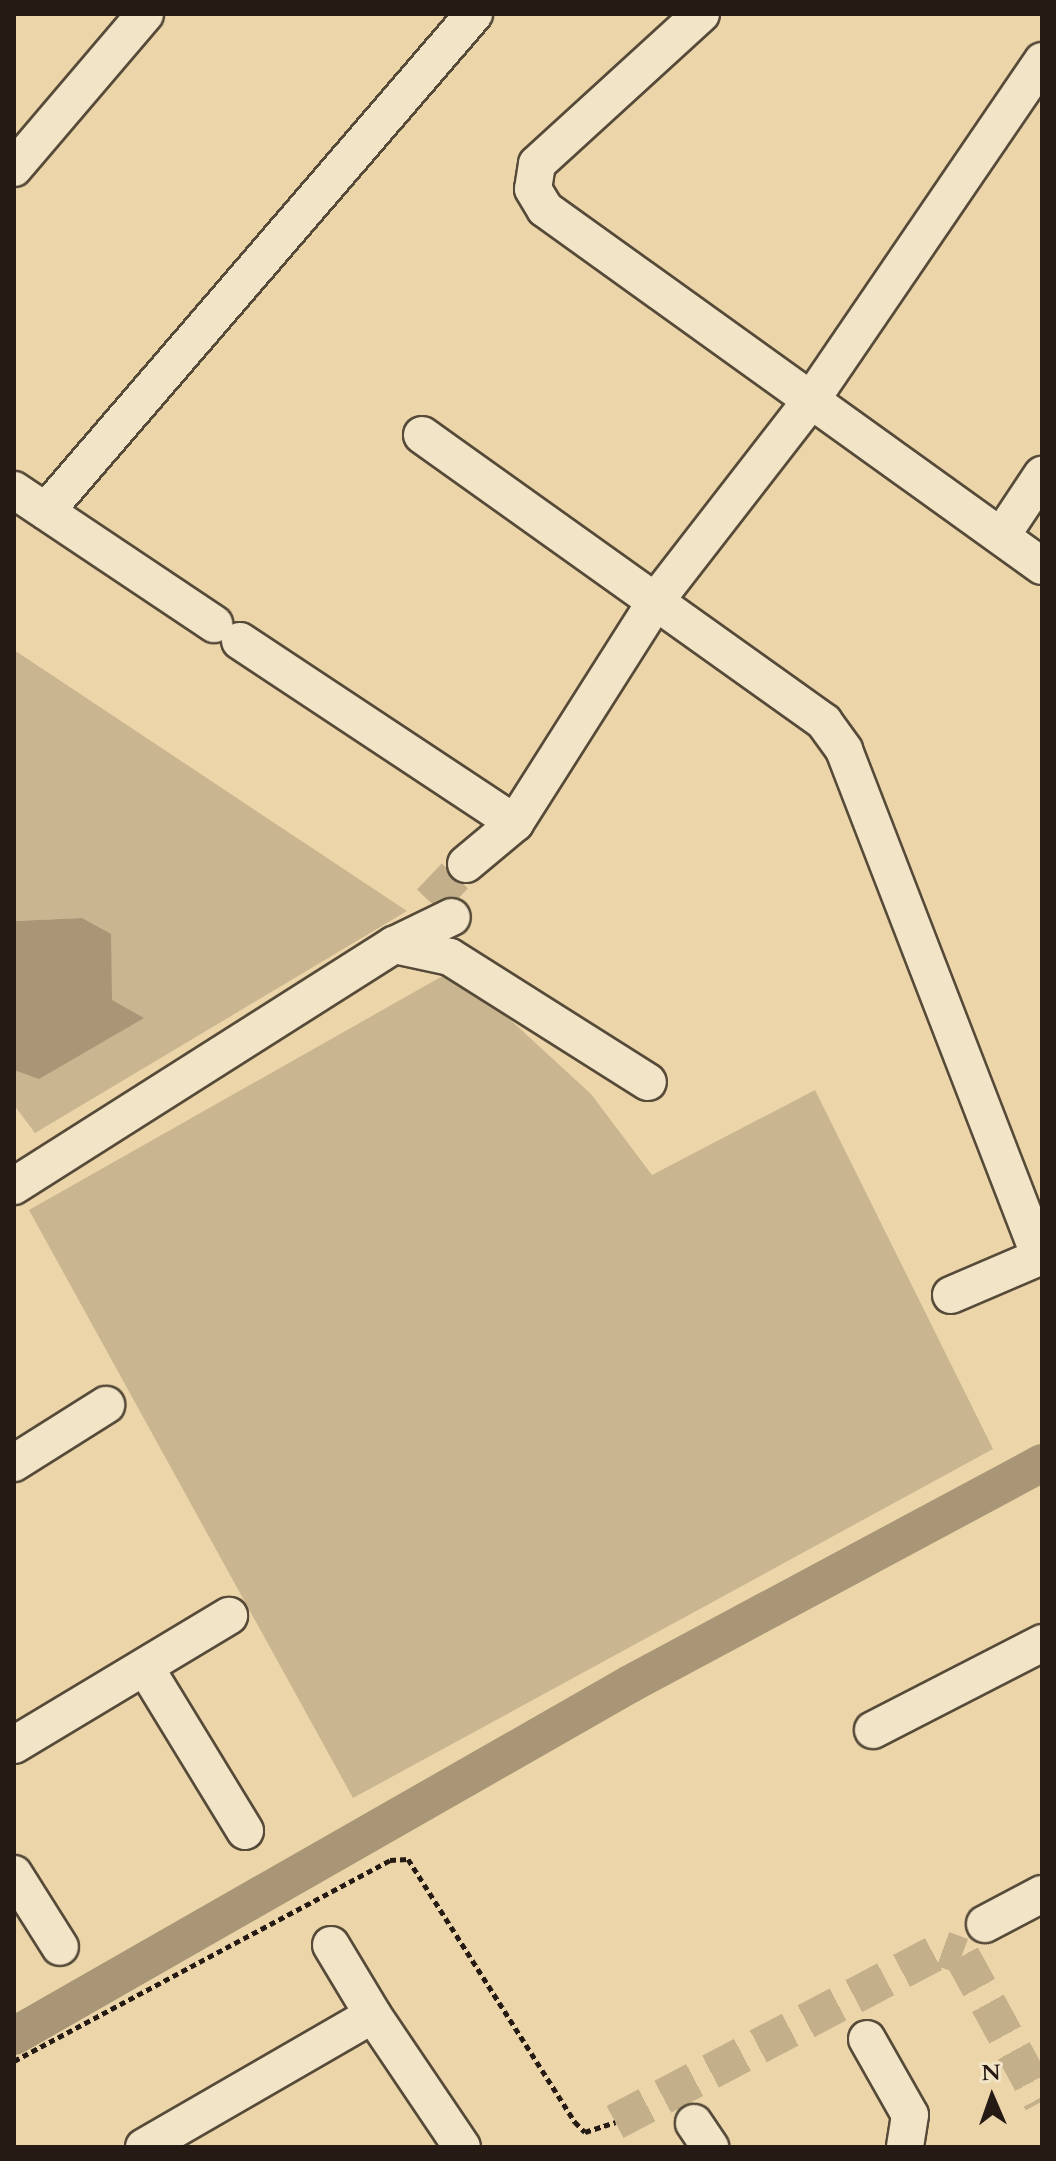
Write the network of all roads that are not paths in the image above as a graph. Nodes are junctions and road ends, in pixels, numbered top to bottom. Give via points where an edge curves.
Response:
1 (145, 14) edge
2 (474, 14) edge
3 (701, 14) edge
4 (1042, 61) edge
5 (14, 168) edge
6 (809, 403) junction
7 (422, 435) dead end
8 (1042, 475) edge
9 (14, 490) edge
10 (46, 511) junction
11 (1004, 532) junction
12 (1042, 566) edge
13 (657, 599) junction
14 (441, 909) tunnel mouth
15 (394, 945) junction
16 (648, 1082) dead end
17 (14, 1186) edge
18 (1041, 1257) edge
19 (951, 1295) dead end
20 (106, 1405) dead end
21 (14, 1463) edge
22 (229, 1616) dead end
23 (1040, 1648) edge
24 (145, 1667) junction
25 (873, 1730) dead end
26 (14, 1745) edge
27 (245, 1831) dead end
28 (14, 1874) edge
29 (1042, 1894) edge
30 (985, 1924) dead end
31 (331, 1945) dead end
32 (60, 1947) dead end
33 (373, 2015) junction
34 (867, 2039) dead end
35 (144, 2147) edge
36 (462, 2147) edge
37 (905, 2147) edge

1 - 5 street
2 - 10 street
3 - 6 street via 537,164 533,189 545,209
4 - 6 street
6 - 11 street
6 - 13 street
7 - 13 street
8 - 11 street
9 - 10 street
10 - 13 street via 227,633 490,853
11 - 12 street
13 - 18 street via 824,722 844,750
14 - 15 street
15 - 16 street via 450,957
15 - 17 street
18 - 19 street
20 - 21 street
22 - 24 street
23 - 25 street
24 - 26 street
24 - 27 street
28 - 32 street
29 - 30 street
31 - 33 street
33 - 35 street
33 - 36 street
34 - 37 street via 910,2115

